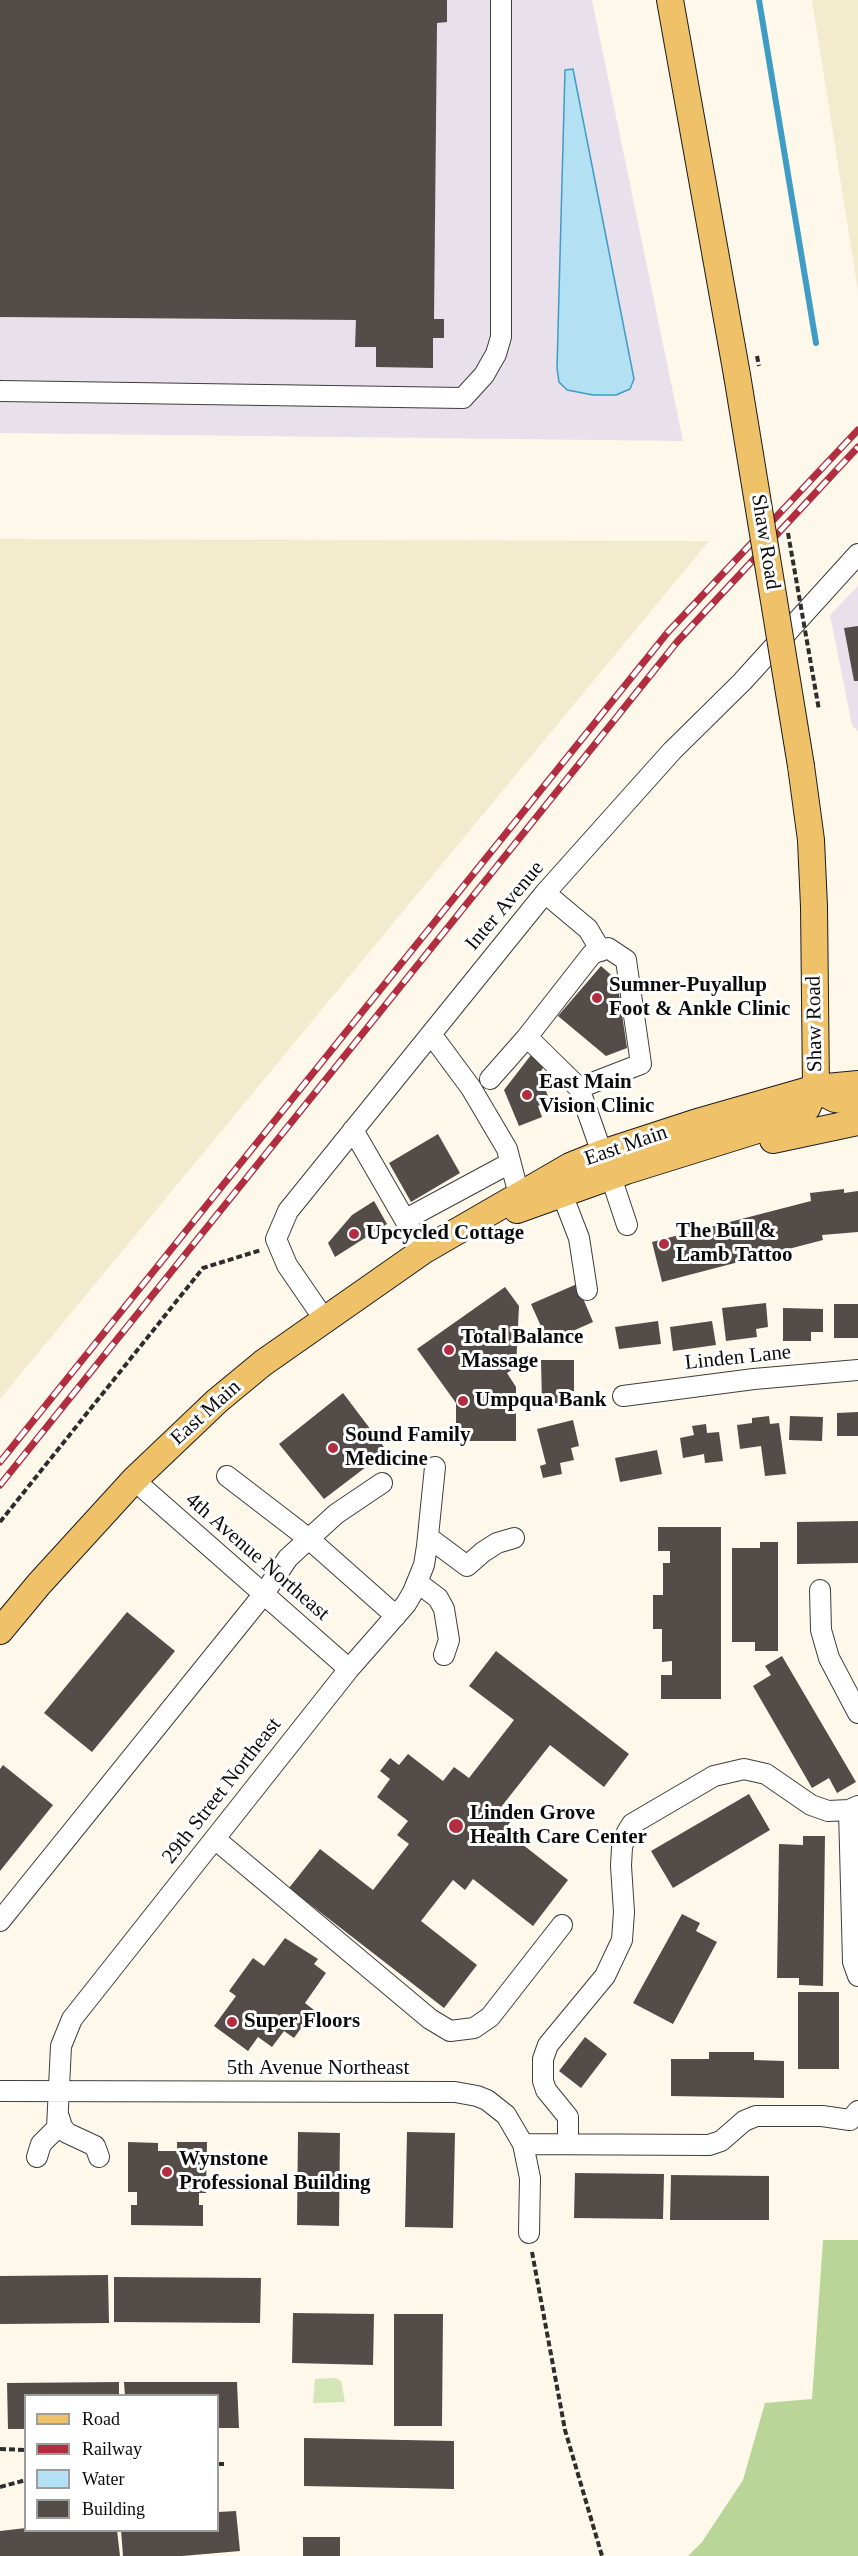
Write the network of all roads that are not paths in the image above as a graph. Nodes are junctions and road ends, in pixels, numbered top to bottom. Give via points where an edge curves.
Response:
1 (501, 0) edge
2 (670, 0) edge
3 (0, 391) edge
4 (858, 554) edge
5 (545, 892) junction
6 (601, 951) junction
7 (431, 1034) junction
8 (527, 1037) junction
9 (490, 1079) dead end
10 (858, 1084) edge
11 (579, 1088) junction
12 (816, 1088) junction
13 (858, 1103) edge
14 (858, 1122) edge
15 (353, 1130) junction
16 (602, 1153) junction
17 (510, 1163) junction
18 (619, 1174) junction
19 (561, 1194) junction
20 (519, 1196) junction
21 (406, 1220) junction
22 (627, 1225) dead end
23 (449, 1236) junction
24 (423, 1251) junction
25 (587, 1290) dead end
26 (324, 1319) junction
27 (858, 1370) edge
28 (623, 1396) dead end
29 (435, 1467) dead end
30 (226, 1476) dead end
31 (135, 1480) junction
32 (382, 1483) dead end
33 (429, 1530) junction
34 (514, 1538) dead end
35 (309, 1539) junction
36 (418, 1582) junction
37 (820, 1590) dead end
38 (263, 1595) junction
39 (396, 1616) junction
40 (0, 1631) edge
41 (444, 1655) dead end
42 (349, 1669) junction
43 (858, 1713) edge
44 (854, 1808) edge
45 (214, 1839) junction
46 (0, 1921) edge
47 (562, 1925) dead end
48 (858, 1976) edge
49 (0, 2091) edge
50 (59, 2091) junction
51 (858, 2111) edge
52 (59, 2117) junction
53 (524, 2144) junction
54 (568, 2144) junction
55 (37, 2157) dead end
56 (99, 2157) dead end
57 (529, 2233) road end

1 - 3 street via 501,337 484,375 463,398
2 - 12 main road, Shaw Road, bridge via 801,766 812,862
4 - 5 street, Inter Avenue
5 - 6 street via 588,929
5 - 7 street, Inter Avenue
6 - 8 street via 592,954
6 - 11 street via 608,948 626,960 641,1064
7 - 15 street, Inter Avenue
7 - 17 street via 471,1088 507,1149
8 - 9 street
8 - 11 street
10 - 12 main road, East Main
11 - 16 street
12 - 13 main road via 825,1095
12 - 16 main road, East Main
12 - 18 main road, East Main via 807,1108 796,1118
14 - 18 main road, East Main via 714,1150
15 - 21 street
15 - 26 street, Inter Avenue via 288,1211 276,1239 287,1264
16 - 20 main road, East Main via 570,1166
17 - 20 street
17 - 21 street
18 - 19 main road, East Main
18 - 22 street
19 - 23 main road, East Main
19 - 25 street via 579,1238
20 - 23 main road, East Main
21 - 24 street
23 - 24 main road, East Main
24 - 26 main road, East Main
26 - 31 main road, East Main via 217,1401
27 - 28 street, Linden Lane
29 - 33 street, 29th Street Northeast
30 - 35 street
31 - 38 street, 4th Avenue Northeast
31 - 40 main road, East Main
32 - 35 street via 336,1514
33 - 34 street via 467,1566 497,1543
33 - 36 street, 29th Street Northeast
35 - 38 street via 288,1558
35 - 39 street
36 - 39 street, 29th Street Northeast
36 - 41 street via 438,1598 444,1609 449,1640
37 - 43 street via 821,1630 829,1658
38 - 42 street, 4th Avenue Northeast
38 - 46 street
39 - 42 street, 29th Street Northeast
42 - 45 street, 29th Street Northeast
44 - 48 street via 853,1962
44 - 54 street via 828,1811 811,1805 766,1774 744,1769 714,1776 632,1824 622,1847 622,1940 605,1976 549,2045 543,2059 546,2090 568,2117
45 - 47 street via 430,2019 450,2031 474,2028 490,2018
45 - 50 street, 29th Street Northeast via 72,2019 61,2046
49 - 50 street, 5th Avenue Northeast
50 - 52 street, 29th Street Northeast
50 - 53 street, 5th Avenue Northeast via 455,2092 477,2096 497,2107
51 - 54 street via 850,2120 756,2116 709,2145
52 - 55 street via 57,2128 41,2144
52 - 56 street via 67,2133 94,2146
53 - 54 street
53 - 57 street, 5th Avenue Northeast via 530,2178

